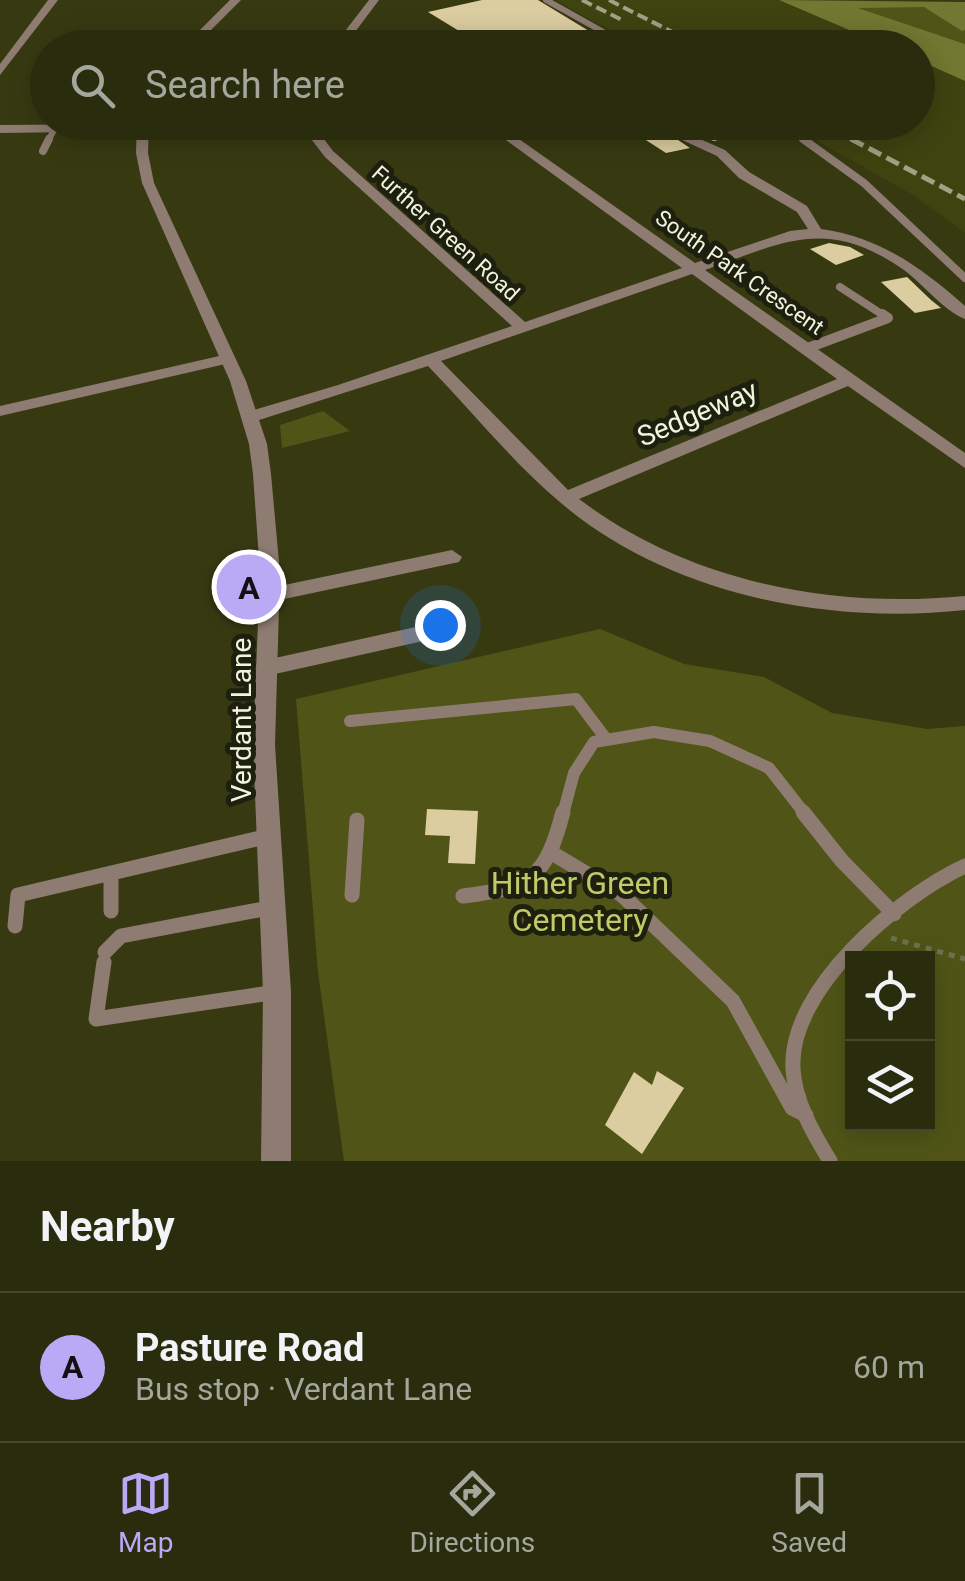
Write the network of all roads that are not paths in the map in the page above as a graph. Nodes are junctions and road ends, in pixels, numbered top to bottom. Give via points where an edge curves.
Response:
1 (53, 0) edge
2 (236, 0) edge
3 (374, 0) edge
4 (546, 0) edge
5 (31, 30) edge
6 (205, 30) edge
7 (351, 30) edge
8 (600, 30) edge
9 (30, 31) edge
10 (0, 72) edge
11 (30, 128) edge
12 (0, 129) edge
13 (49, 140) edge
14 (142, 140) edge
15 (318, 140) edge
16 (511, 140) edge
17 (693, 140) edge
18 (805, 140) edge
19 (42, 151) dead end
20 (816, 232) junction
21 (694, 269) junction
22 (965, 278) edge
23 (840, 286) dead end
24 (965, 314) edge
25 (523, 328) junction
26 (805, 348) junction
27 (228, 359) junction
28 (431, 360) junction
29 (849, 380) junction
30 (0, 411) edge
31 (250, 417) junction
32 (963, 457) edge
33 (567, 498) junction
34 (452, 557) dead end
35 (270, 594) junction
36 (965, 603) edge
37 (452, 627) dead end
38 (266, 668) junction
39 (350, 721) dead end
40 (607, 740) junction
41 (357, 820) dead end
42 (269, 836) junction
43 (552, 853) junction
44 (965, 866) edge
45 (111, 873) junction
46 (352, 895) dead end
47 (463, 896) dead end
48 (274, 906) junction
49 (111, 912) dead end
50 (894, 914) junction
51 (15, 926) dead end
52 (277, 992) junction
53 (806, 1116) junction
54 (276, 1161) edge
55 (830, 1161) edge

1 - 5 street
2 - 6 street
3 - 7 street
4 - 8 lane
9 - 10 street
11 - 12 street
13 - 19 lane
14 - 27 street, Verdant Lane via 148,183
15 - 25 street, Further Green Road
16 - 21 street, South Park Crescent
17 - 20 street via 802,208
18 - 22 lane via 864,183
20 - 21 street
20 - 24 street via 866,242 910,267
21 - 25 street
21 - 26 street, South Park Crescent
23 - 26 lane via 888,318
25 - 28 street
26 - 29 street, South Park Crescent
27 - 30 street
27 - 31 street, Verdant Lane
28 - 31 street
28 - 33 street
29 - 32 street, South Park Crescent
29 - 33 street, Sedgeway
31 - 35 street, Verdant Lane via 266,505
33 - 36 street via 665,558 743,585 867,605
34 - 35 street
35 - 38 street, Verdant Lane
37 - 38 street
38 - 42 street, Verdant Lane
39 - 40 lane via 576,700
40 - 43 lane via 594,742 574,773
40 - 50 lane via 654,732 710,741 768,768
41 - 46 lane
42 - 45 lane
42 - 48 street, Verdant Lane
43 - 47 lane via 517,889
43 - 53 lane via 622,896 733,1001 792,1108
44 - 50 lane
45 - 49 lane
45 - 51 lane via 18,895
48 - 52 street, Verdant Lane
48 - 52 lane via 121,936 104,956 96,1018
50 - 53 lane via 839,964 801,1023 794,1086
52 - 54 street, Verdant Lane
53 - 55 lane

